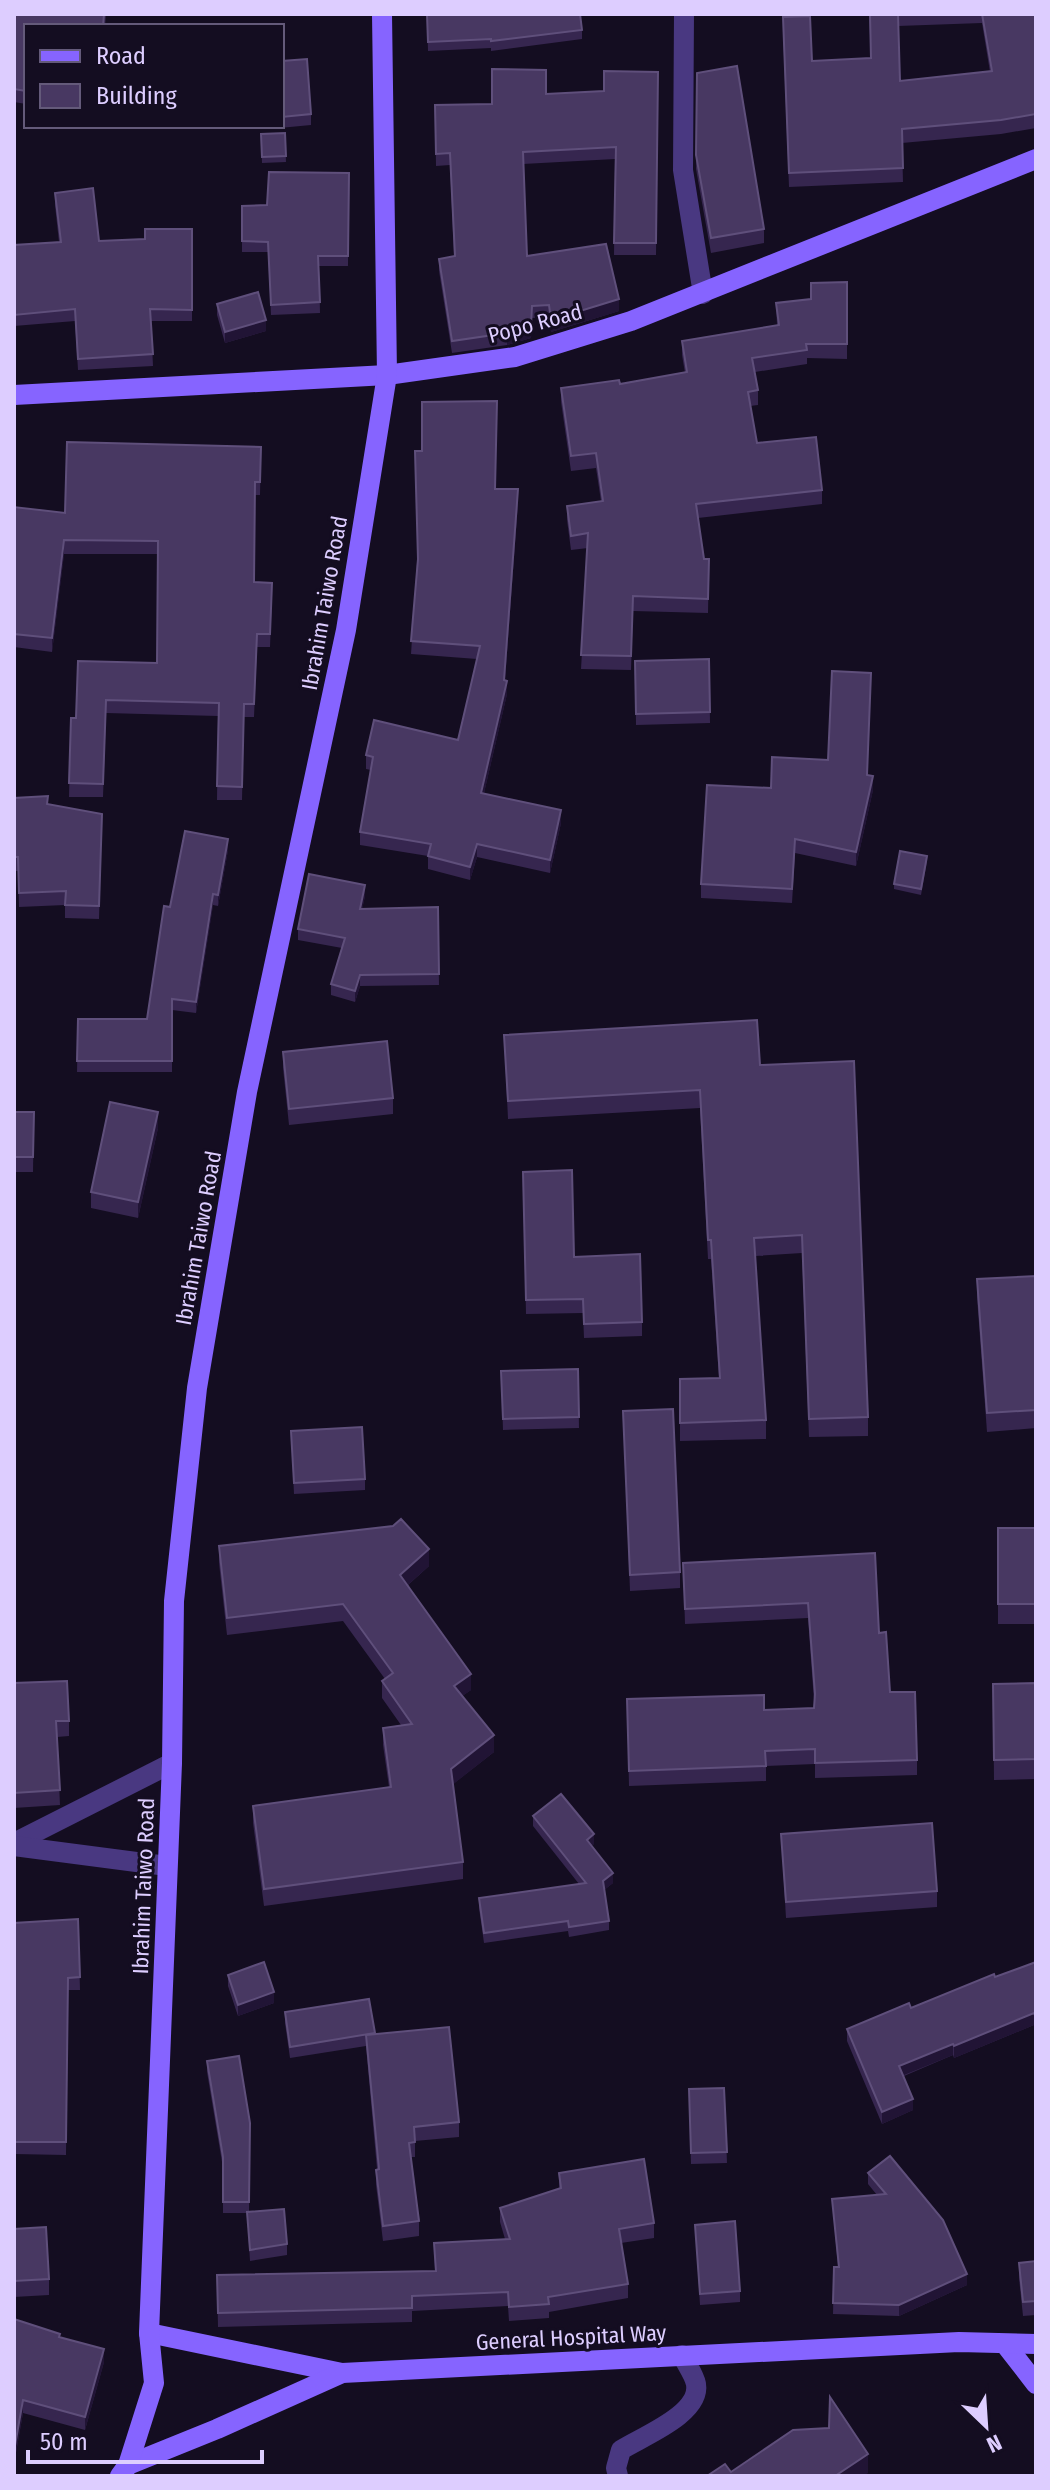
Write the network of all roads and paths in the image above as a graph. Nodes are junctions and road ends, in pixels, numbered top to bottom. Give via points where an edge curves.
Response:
1 (382, 14) edge
2 (684, 14) edge
3 (1036, 159) edge
4 (703, 294) junction
5 (387, 375) junction
6 (14, 395) edge
7 (172, 1763) junction
8 (14, 1844) edge
9 (167, 1866) junction
10 (149, 2333) junction
11 (1005, 2344) junction
12 (1036, 2344) edge
13 (682, 2355) junction
14 (342, 2373) junction
15 (1036, 2384) edge
16 (124, 2470) edge
17 (618, 2476) edge

1 - 5 main road, Ibrahim Taiwo Road
2 - 4 street via 683,170
3 - 4 main road, Popo Road
4 - 5 main road, Popo Road via 515,357
5 - 6 main road, Popo Road
5 - 7 main road, Ibrahim Taiwo Road via 346,630 247,1092 197,1388 174,1601
7 - 8 street
7 - 9 main road, Ibrahim Taiwo Road
8 - 9 street
9 - 10 main road, Ibrahim Taiwo Road
10 - 14 main road
10 - 16 main road, Ibrahim Taiwo Road via 154,2383
11 - 12 main road, General Hospital Way
11 - 13 main road, General Hospital Way
11 - 15 main road
13 - 14 main road, General Hospital Way
13 - 17 street via 696,2383 694,2401 683,2414 621,2450
14 - 16 main road, General Hospital Way

